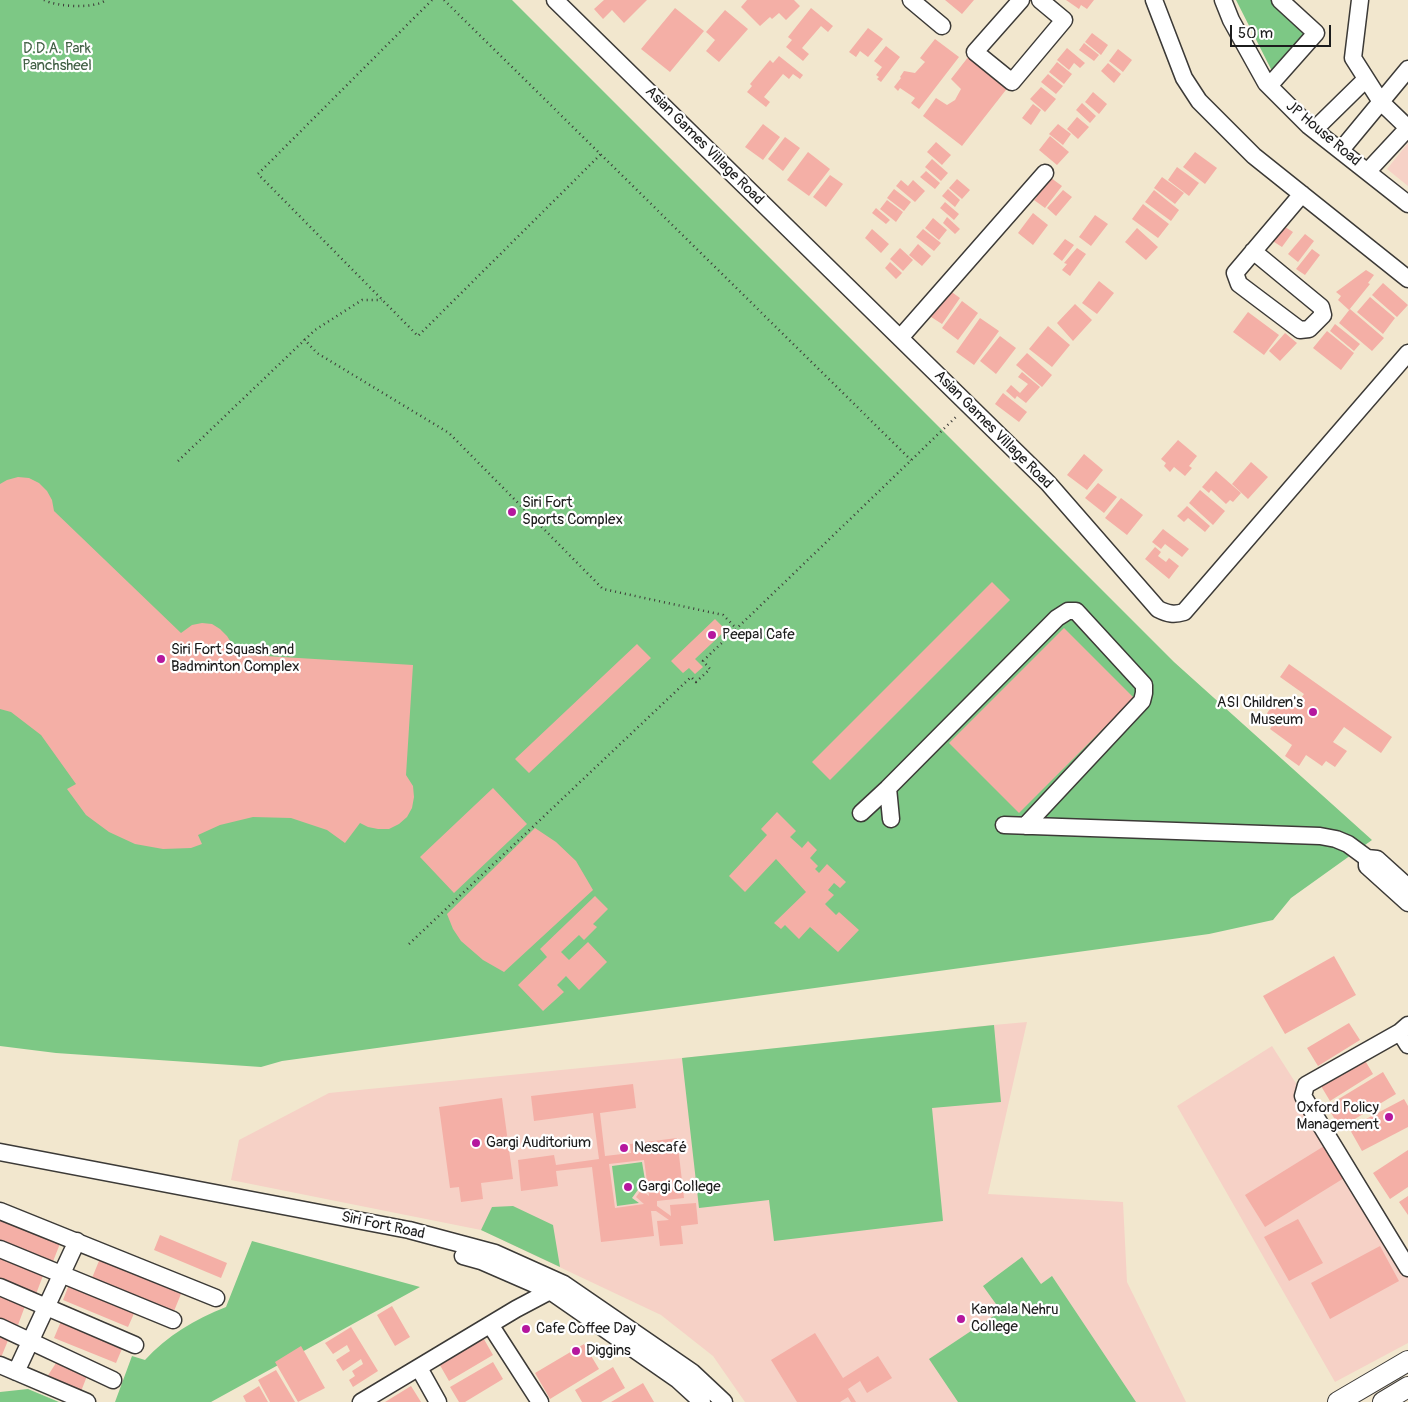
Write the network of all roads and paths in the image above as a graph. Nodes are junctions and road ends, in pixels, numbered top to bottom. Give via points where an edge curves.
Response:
1 (44, 0) edge
2 (106, 0) edge
3 (432, 0) edge
4 (444, 0) edge
5 (556, 0) edge
6 (910, 0) edge
7 (1020, 0) edge
8 (1040, 0) edge
9 (1154, 0) edge
10 (1223, 0) edge
11 (1280, 0) edge
12 (1360, 0) edge
13 (942, 26) dead end
14 (1408, 69) edge
15 (1366, 79) junction
16 (1269, 86) junction
17 (1381, 102) junction
18 (1408, 128) edge
19 (1314, 130) junction
20 (1341, 150) junction
21 (601, 154) junction
22 (1368, 171) junction
23 (1045, 173) dead end
24 (1302, 194) junction
25 (1408, 204) edge
26 (1253, 251) junction
27 (1408, 279) edge
28 (382, 300) junction
29 (900, 338) junction
30 (304, 339) junction
31 (1408, 353) edge
32 (968, 405) junction
33 (911, 460) junction
34 (178, 461) dead end
35 (736, 628) junction
36 (888, 788) junction
37 (860, 813) dead end
38 (892, 819) dead end
39 (1004, 825) dead end
40 (1025, 826) junction
41 (1367, 858) junction
42 (1408, 887) edge
43 (1408, 903) edge
44 (409, 944) dead end
45 (1405, 1034) edge
46 (0, 1152) edge
47 (0, 1162) edge
48 (0, 1211) edge
49 (77, 1241) junction
50 (0, 1249) edge
51 (1408, 1268) edge
52 (62, 1274) junction
53 (0, 1287) edge
54 (550, 1292) junction
55 (216, 1298) dead end
56 (46, 1308) junction
57 (173, 1320) dead end
58 (491, 1326) junction
59 (0, 1327) edge
60 (30, 1341) junction
61 (135, 1345) dead end
62 (1408, 1361) edge
63 (0, 1365) edge
64 (419, 1368) junction
65 (16, 1372) junction
66 (113, 1380) dead end
67 (1408, 1387) edge
68 (87, 1402) edge
69 (361, 1402) edge
70 (438, 1402) edge
71 (540, 1402) edge
72 (702, 1402) edge
73 (724, 1402) edge
74 (1338, 1402) edge
75 (1383, 1402) edge

1 - 2 path via 50,4 98,5
3 - 28 path via 258,174
4 - 21 path
5 - 29 street, Asian Games Village Road
6 - 13 street
7 - 8 street via 976,52 1012,82 1064,20
9 - 24 street via 1184,78 1199,101 1254,156
10 - 16 street, JP House Road
11 - 16 street via 1316,33
12 - 15 street via 1353,58
14 - 17 street
15 - 17 street
15 - 19 street
16 - 19 street, JP House Road
17 - 18 street
17 - 20 street
18 - 22 street
19 - 20 street, JP House Road
20 - 22 street, JP House Road
21 - 28 path via 418,336
21 - 33 path
22 - 25 street, JP House Road
23 - 29 street
24 - 26 street
24 - 27 street
26 - 26 street via 1235,273 1239,284 1300,330 1309,329 1323,314 1321,307
28 - 30 path via 362,300
29 - 32 street, Asian Games Village Road
30 - 34 path
30 - 35 path via 317,353 449,433 603,589 723,615
31 - 32 street, Asian Games Village Road via 1184,612 1175,614 1158,610 1048,483
32 - 33 path
33 - 35 path
35 - 44 path via 703,661 710,669 696,682 691,678
36 - 37 street
36 - 38 street
36 - 40 street via 1057,618 1068,611 1076,611 1144,685 1144,693 1142,701
39 - 40 street
40 - 41 street via 1320,836 1348,844
41 - 42 street via 1377,859
41 - 43 street via 1367,866
45 - 51 street via 1306,1085 1303,1096
46 - 73 street, Siri Fort Road via 409,1230 496,1253 564,1284 692,1372
47 - 54 street, Siri Fort Road via 395,1238 481,1261
48 - 49 street
49 - 52 street
49 - 55 street
50 - 52 street
52 - 56 street
52 - 57 street
53 - 56 street
54 - 58 street
54 - 72 street, Siri Fort Road via 678,1380
56 - 60 street
56 - 61 street
58 - 64 street
58 - 71 street
59 - 60 street
60 - 65 street
60 - 66 street
62 - 74 main road
63 - 65 street
64 - 69 street
64 - 70 street
65 - 68 street
67 - 75 main road

